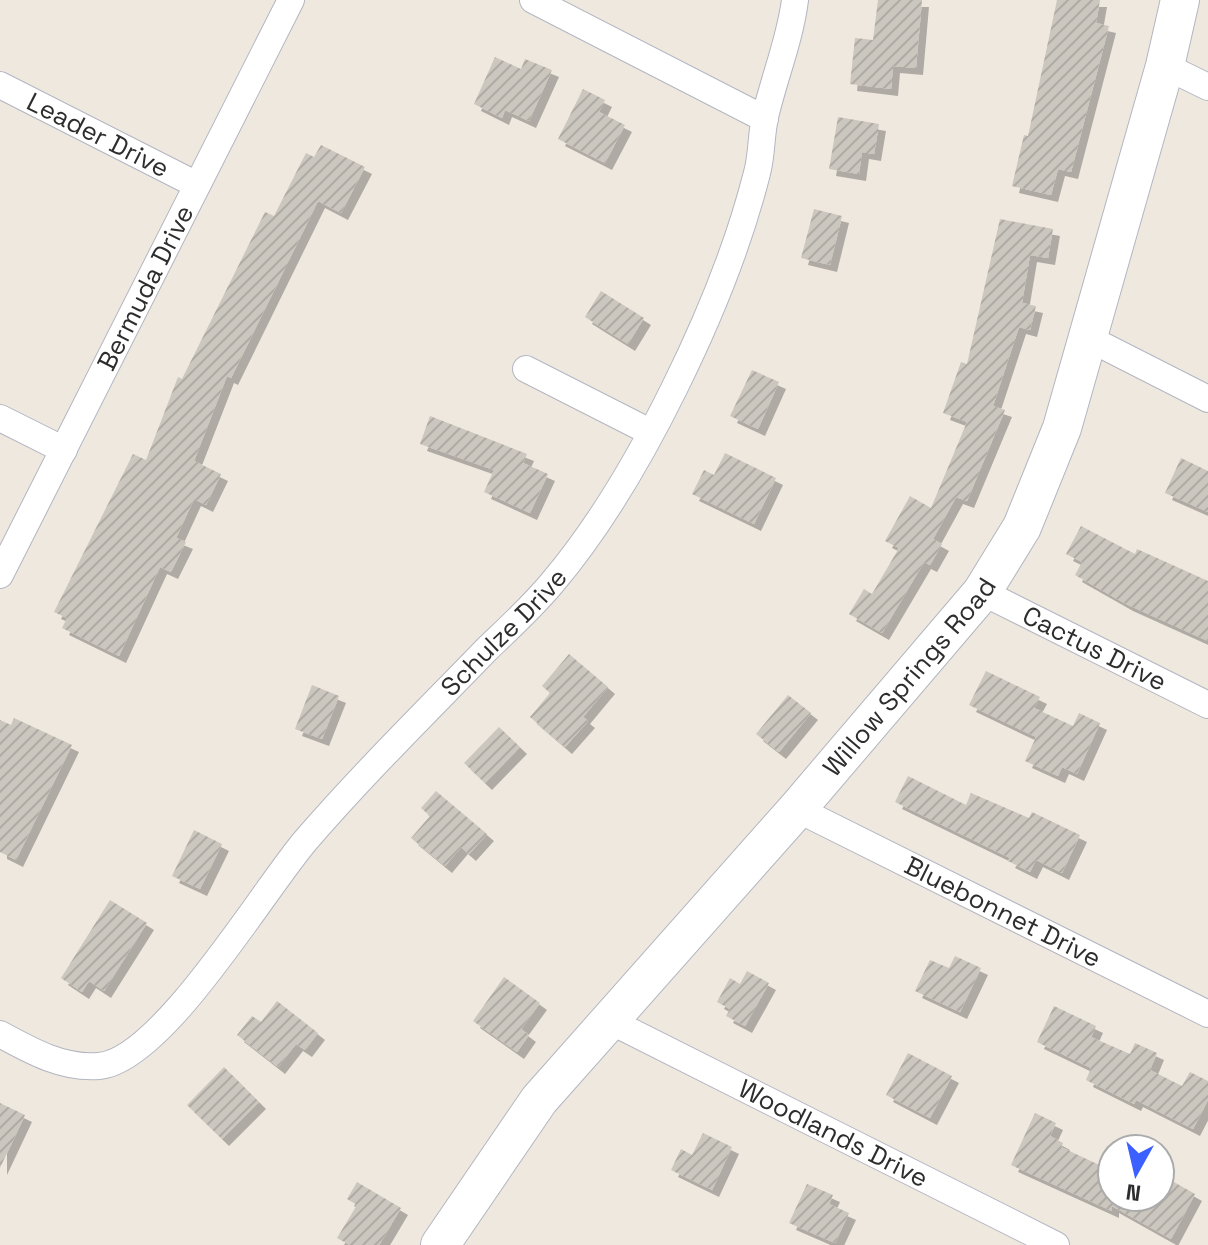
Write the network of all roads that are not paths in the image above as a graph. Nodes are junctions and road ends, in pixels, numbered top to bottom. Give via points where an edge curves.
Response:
1 (291, 0) edge
2 (533, 0) edge
3 (795, 0) edge
4 (1180, 0) edge
5 (1165, 66) junction
6 (0, 85) edge
7 (1208, 87) edge
8 (765, 119) junction
9 (197, 185) junction
10 (1088, 338) junction
11 (526, 369) dead end
12 (1208, 399) edge
13 (0, 418) edge
14 (650, 432) junction
15 (64, 450) junction
16 (0, 575) edge
17 (982, 592) junction
18 (1208, 705) edge
19 (797, 809) junction
20 (1208, 1014) edge
21 (610, 1021) junction
22 (0, 1034) edge
23 (448, 1242) edge
24 (1056, 1245) edge

1 - 9 street, Bermuda Drive
2 - 8 street
3 - 8 street, Schulze Drive
4 - 5 street, Willow Springs Road
5 - 7 street
5 - 10 street, Willow Springs Road
6 - 9 street, Leader Drive
8 - 14 street, Schulze Drive via 758,171 733,248 706,319
9 - 15 street, Bermuda Drive
10 - 12 street
10 - 17 street, Willow Springs Road via 1062,428 1022,527
11 - 14 street
13 - 15 street
14 - 22 street, Schulze Drive via 552,583 334,808 161,1030 127,1057 103,1066 74,1066
15 - 16 street, Bermuda Drive
17 - 18 street, Cactus Drive
17 - 19 street, Willow Springs Road
19 - 20 street, Bluebonnet Drive
19 - 21 street, Willow Springs Road
21 - 23 street, Willow Springs Road via 539,1100
21 - 24 street, Woodlands Drive

